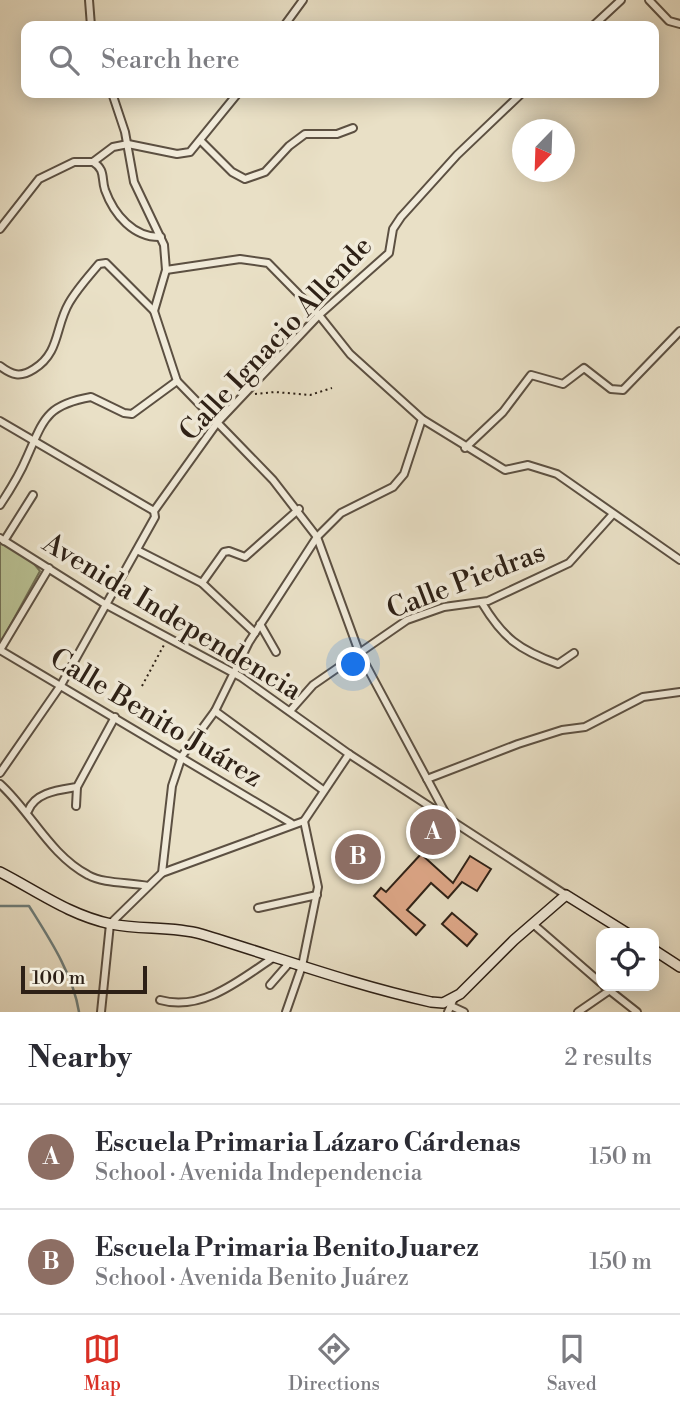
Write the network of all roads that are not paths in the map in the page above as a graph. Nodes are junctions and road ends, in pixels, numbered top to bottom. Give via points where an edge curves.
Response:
1 (89, 0) edge
2 (303, 0) edge
3 (621, 0) edge
4 (649, 0) edge
5 (91, 21) edge
6 (288, 21) edge
7 (598, 21) edge
8 (680, 24) edge
9 (114, 98) edge
10 (234, 98) edge
11 (517, 98) edge
12 (353, 128) dead end
13 (201, 141) junction
14 (128, 144) junction
15 (93, 162) junction
16 (0, 229) edge
17 (161, 237) junction
18 (166, 270) junction
19 (154, 311) junction
20 (319, 315) junction
21 (680, 331) edge
22 (0, 366) edge
23 (7, 371) junction
24 (0, 379) edge
25 (177, 381) junction
26 (422, 419) junction
27 (0, 421) edge
28 (217, 424) junction
29 (32, 442) junction
30 (465, 447) junction
31 (33, 495) dead end
32 (0, 505) edge
33 (299, 509) junction
34 (154, 511) junction
35 (613, 514) junction
36 (317, 537) junction
37 (2, 539) edge
38 (137, 550) junction
39 (680, 561) edge
40 (49, 568) junction
41 (202, 583) junction
42 (482, 603) junction
43 (105, 604) junction
44 (260, 624) junction
45 (255, 633) junction
46 (0, 650) edge
47 (276, 652) dead end
48 (359, 652) junction
49 (574, 653) dead end
50 (233, 671) junction
51 (61, 685) junction
52 (680, 692) edge
53 (215, 710) junction
54 (290, 710) junction
55 (115, 717) junction
56 (349, 754) junction
57 (182, 757) junction
58 (0, 773) edge
59 (427, 779) junction
60 (0, 784) edge
61 (77, 787) junction
62 (323, 790) junction
63 (76, 806) dead end
64 (28, 811) junction
65 (448, 818) junction
66 (304, 821) junction
67 (291, 823) junction
68 (0, 872) edge
69 (162, 873) junction
70 (148, 887) junction
71 (317, 895) junction
72 (566, 895) junction
73 (258, 908) dead end
74 (533, 923) junction
75 (110, 924) junction
76 (618, 928) edge
77 (659, 953) edge
78 (274, 957) junction
79 (290, 962) junction
80 (302, 966) junction
81 (680, 967) edge
82 (596, 978) edge
83 (270, 985) dead end
84 (600, 991) edge
85 (611, 991) edge
86 (160, 1000) dead end
87 (451, 1005) edge
88 (102, 1012) edge
89 (286, 1012) edge
90 (464, 1012) edge
91 (578, 1012) edge
92 (637, 1012) edge

1 - 5 street
2 - 6 street
3 - 7 street
4 - 8 street via 669,21
9 - 14 street
10 - 13 street
11 - 20 street, Calle Ignacio Allende via 401,217 393,229 389,253
12 - 13 street via 337,134 305,134 265,172 245,179
13 - 14 street via 186,154
14 - 15 street via 114,147
14 - 17 street via 134,183
15 - 16 street via 75,162 44,175
15 - 17 street via 104,175 106,193 119,216 140,234
17 - 18 street
18 - 19 street
18 - 20 street via 240,258 259,260 281,274
19 - 23 street via 106,263 99,264 68,304 57,342 43,363 22,375
19 - 25 street
20 - 26 street via 350,354
20 - 28 street, Calle Ignacio Allende
21 - 30 street via 623,390 611,389 584,368 563,384 531,375 502,412
22 - 23 street
23 - 24 street
25 - 28 street
25 - 29 street via 132,414 91,397 60,405 45,417
26 - 30 street
26 - 36 street via 409,466 398,482 341,513
27 - 29 street
28 - 33 street
28 - 34 street, Calle Ignacio Allende
29 - 32 street
29 - 34 street
30 - 35 street via 508,471 528,465 550,471
31 - 37 street
33 - 36 street
33 - 41 street via 245,556 224,552
34 - 38 street, Calle Ignacio Allende
35 - 39 street
35 - 42 street, Calle Piedras via 569,563
36 - 44 street
36 - 48 street
37 - 40 street, Avenida Independencia
38 - 41 street
38 - 43 street, Calle Ignacio Allende
40 - 43 street, Avenida Independencia
40 - 46 street
41 - 45 street
42 - 48 street, Calle Piedras via 421,614
42 - 49 street via 501,634 516,644 558,663
43 - 50 street, Avenida Independencia
43 - 51 street, Calle Ignacio Allende
44 - 45 street
44 - 47 street
45 - 50 street
46 - 51 street, Calle Benito Juárez
48 - 54 street, Calle Piedras via 313,685
48 - 59 street
50 - 53 street
50 - 54 street, Avenida Independencia
51 - 55 street, Calle Benito Juárez
51 - 58 street, Calle Ignacio Allende
52 - 59 street via 643,697 585,727 518,744
53 - 57 street
53 - 62 street
54 - 56 street, Avenida Independencia
55 - 57 street, Calle Benito Juárez
55 - 61 street
56 - 62 street
56 - 65 street, Avenida Independencia
57 - 67 street, Calle Benito Juárez
57 - 69 street via 172,786
59 - 65 street
60 - 64 street
61 - 63 street
61 - 64 street via 41,795
62 - 66 street
64 - 70 street via 41,833 88,875
65 - 72 street, Avenida Independencia
66 - 67 street
66 - 71 street via 317,874
67 - 69 street
68 - 75 main road via 60,907
69 - 70 street
70 - 75 street
71 - 73 street
71 - 80 street
72 - 74 main road
72 - 76 main road
74 - 82 street
74 - 87 main road
75 - 78 main road via 188,931
75 - 88 street
77 - 81 main road
78 - 79 main road
78 - 86 street via 200,1002
79 - 80 main road
79 - 83 street
80 - 87 main road via 370,988
80 - 89 street
84 - 91 street
85 - 92 street
87 - 90 street

